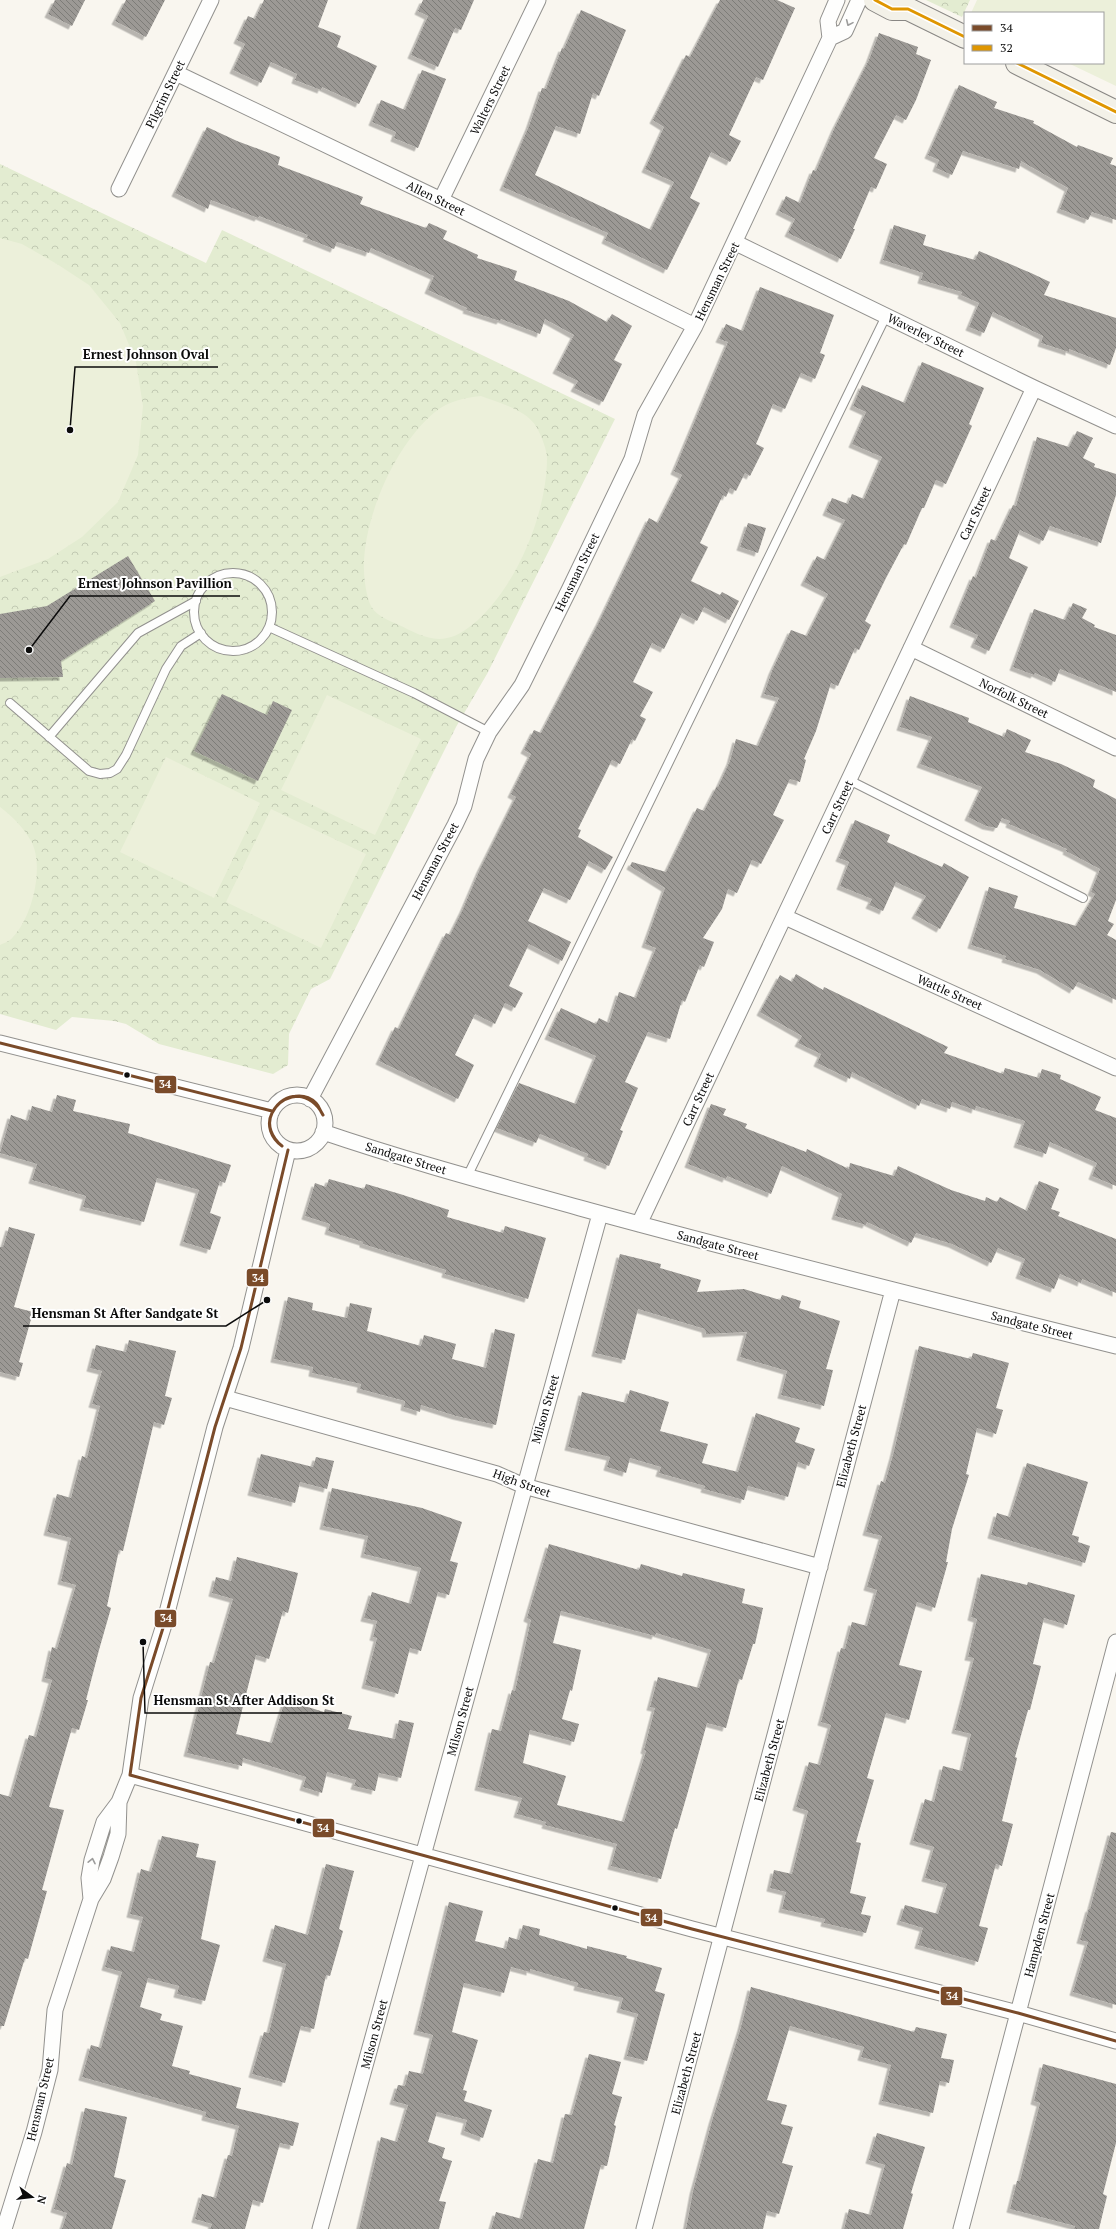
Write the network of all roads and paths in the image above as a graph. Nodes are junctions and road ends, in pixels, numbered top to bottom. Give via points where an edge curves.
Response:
1 (211, 0) edge
2 (538, 0) edge
3 (837, 0) edge
4 (859, 0) edge
5 (875, 0) edge
6 (904, 4) edge
7 (964, 36) edge
8 (830, 38) junction
9 (1019, 64) edge
10 (176, 73) junction
11 (1116, 112) edge
12 (119, 189) dead end
13 (441, 200) junction
14 (736, 243) junction
15 (886, 316) junction
16 (695, 326) junction
17 (1034, 388) junction
18 (1116, 426) edge
19 (196, 601) junction
20 (269, 627) junction
21 (201, 633) junction
22 (911, 648) junction
23 (10, 703) dead end
24 (489, 732) junction
25 (49, 737) junction
26 (1116, 748) edge
27 (849, 780) junction
28 (1083, 898) dead end
29 (785, 917) junction
30 (0, 1043) edge
31 (1116, 1068) edge
32 (310, 1099) junction
33 (272, 1111) junction
34 (323, 1132) junction
35 (288, 1150) junction
36 (467, 1177) junction
37 (600, 1214) junction
38 (639, 1224) junction
39 (893, 1290) junction
40 (1116, 1346) edge
41 (225, 1398) junction
42 (524, 1486) junction
43 (820, 1567) junction
44 (1116, 1642) edge
45 (130, 1775) junction
46 (423, 1855) junction
47 (723, 1937) junction
48 (1018, 2013) junction
49 (1116, 2041) edge
50 (4, 2229) edge
51 (320, 2229) edge
52 (644, 2229) edge
53 (961, 2229) edge

1 - 10 street, Pilgrim Street
2 - 13 street, Walters Street
3 - 8 street, Hensman Street via 828,21
4 -> 8 street via 845,30
5 - 6 street via 892,8
6 - 7 street
8 - 14 street, Hensman Street
9 - 11 street
10 - 12 street, Pilgrim Street
10 - 13 street, Allen Street
13 - 16 street, Allen Street
14 - 15 street, Waverley Street
14 - 16 street, Hensman Street
15 - 17 street, Waverley Street
15 - 36 lane
16 - 24 street, Hensman Street via 645,415 632,459 522,685
17 - 18 street, Waverley Street
17 - 22 street, Carr Street
19 - 20 lane via 200,592 214,578 232,573 251,577 262,586 270,598 272,613
19 - 21 lane via 195,617
19 - 25 lane via 138,633
20 - 21 lane via 250,647 232,650 214,645
20 - 24 lane via 414,693
21 - 25 lane via 181,646 166,669 126,755 117,769 110,774 89,771
22 - 26 street, Norfolk Street
22 - 27 street, Carr Street
23 - 25 lane
24 - 32 street, Hensman Street via 476,759 464,806 455,825
27 - 28 lane
27 - 29 street, Carr Street
29 - 31 street, Wattle Street
29 - 38 street, Carr Street
30 - 33 street
32 - 33 street via 293,1096 284,1099
32 - 34 street via 321,1110
33 - 35 street via 270,1130 273,1138
34 - 35 street via 313,1146 296,1151
34 - 36 street, Sandgate Street
35 - 41 street, Hensman Street via 241,1348
36 - 37 street, Sandgate Street
37 - 38 street, Sandgate Street
37 - 42 street, Milson Street
38 - 39 street, Sandgate Street
39 - 40 street, Sandgate Street
39 - 43 street, Elizabeth Street
41 - 42 street, High Street via 497,1474
41 - 45 street, Hensman Street via 163,1628 141,1698
42 - 43 street, High Street
42 - 46 street, Milson Street
43 - 47 street, Elizabeth Street
44 - 48 street, Hampden Street
45 - 46 street
45 - 50 street, Hensman Street via 119,1802 118,1834 111,1857 103,1879 91,1899 55,2010 52,2054 46,2083
46 - 47 street
46 - 51 street, Milson Street
47 - 48 street
47 - 52 street, Elizabeth Street
48 - 49 street
48 - 53 street, Hampden Street

